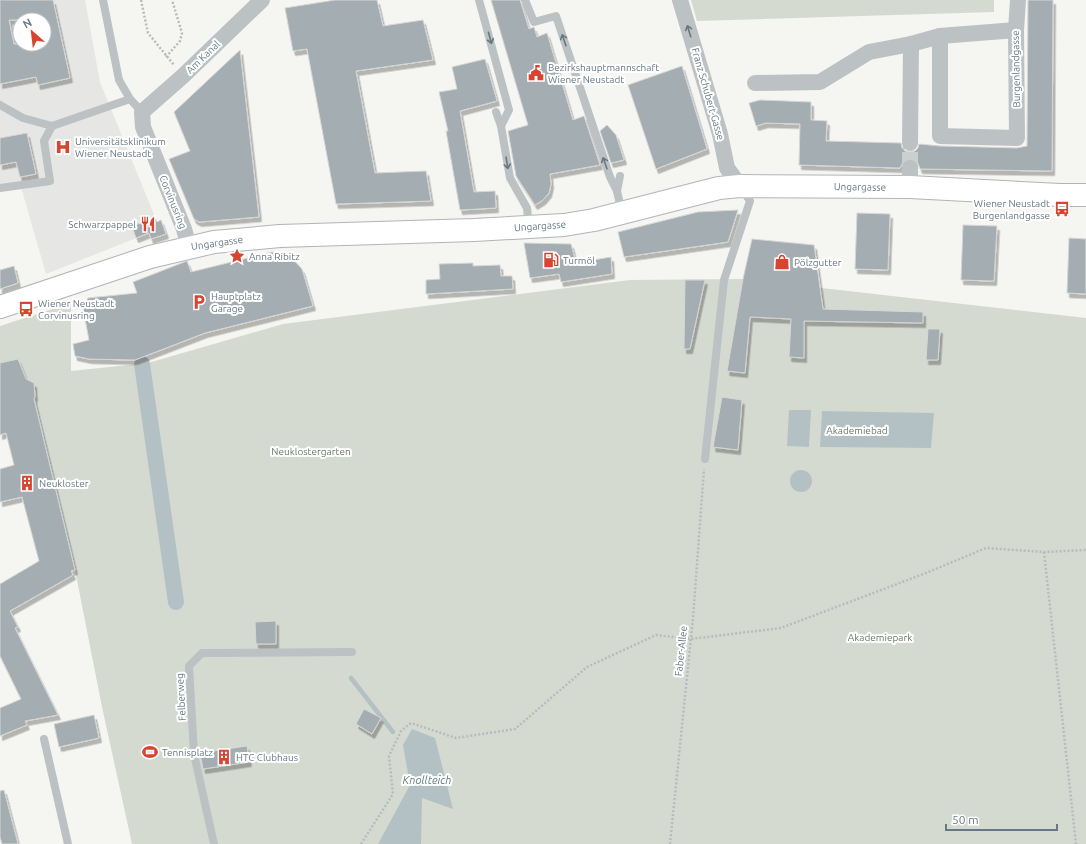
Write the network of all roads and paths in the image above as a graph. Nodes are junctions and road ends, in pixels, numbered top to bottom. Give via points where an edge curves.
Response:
1 (104, 0) edge
2 (141, 0) edge
3 (172, 0) edge
4 (262, 0) edge
5 (479, 0) edge
6 (526, 0) edge
7 (680, 0) edge
8 (1018, 0) edge
9 (1016, 30) junction
10 (940, 36) junction
11 (911, 44) junction
12 (166, 57) junction
13 (175, 67) dead end
14 (755, 83) dead end
15 (130, 99) junction
16 (0, 105) edge
17 (142, 112) junction
18 (496, 112) dead end
19 (52, 126) junction
20 (501, 126) junction
21 (910, 143) tunnel mouth
22 (620, 176) dead end
23 (740, 186) junction
24 (0, 188) edge
25 (617, 191) junction
26 (1086, 195) edge
27 (622, 214) junction
28 (529, 227) junction
29 (189, 247) junction
30 (0, 307) edge
31 (705, 459) joint
32 (1084, 550) edge
33 (1044, 552) junction
34 (690, 639) junction
35 (352, 652) dead end
36 (44, 739) dead end
37 (68, 844) edge
38 (214, 844) edge
39 (361, 844) edge
40 (670, 844) edge
41 (1076, 844) edge

1 - 15 lane via 119,80
2 - 12 path via 148,33
3 - 12 path via 182,34 180,41
4 - 17 street, Am Kanal
5 -> 20 lane via 509,110
25 -> 6 lane via 610,177 556,16 534,22
23 -> 7 street, Franz Schubert-Gasse via 727,168 720,134
8 - 9 street, Burgenlandgasse
9 - 10 street
9 - 10 street, Burgenlandgasse via 1017,138 940,136
10 - 11 street
11 - 14 street via 870,52 820,82
11 - 21 street
12 - 13 path
15 - 17 lane
15 - 19 lane
16 - 19 lane via 24,118
17 - 29 street, Corvinusring via 143,127
18 - 20 lane
19 - 24 lane via 44,141 50,181
20 -> 28 lane via 510,178 527,208
22 - 25 lane
23 - 26 main road, Ungargasse via 910,178 1060,195
23 - 27 main road, Ungargasse via 719,188
23 - 31 lane via 750,201 724,280
25 - 27 lane
27 - 28 main road, Ungargasse via 564,225
28 - 29 main road, Ungargasse via 280,236
29 - 30 main road, Ungargasse via 150,257
31 - 34 path, Faber-Allee
32 - 33 path
33 - 34 path via 986,548 926,574 781,628
33 - 41 path
34 - 39 path via 656,634 587,667 515,729 456,738 411,723 401,731 389,756 393,794
34 - 40 path, Faber-Allee
35 - 38 lane, Felberweg via 202,653 189,666 194,754
36 - 37 lane

